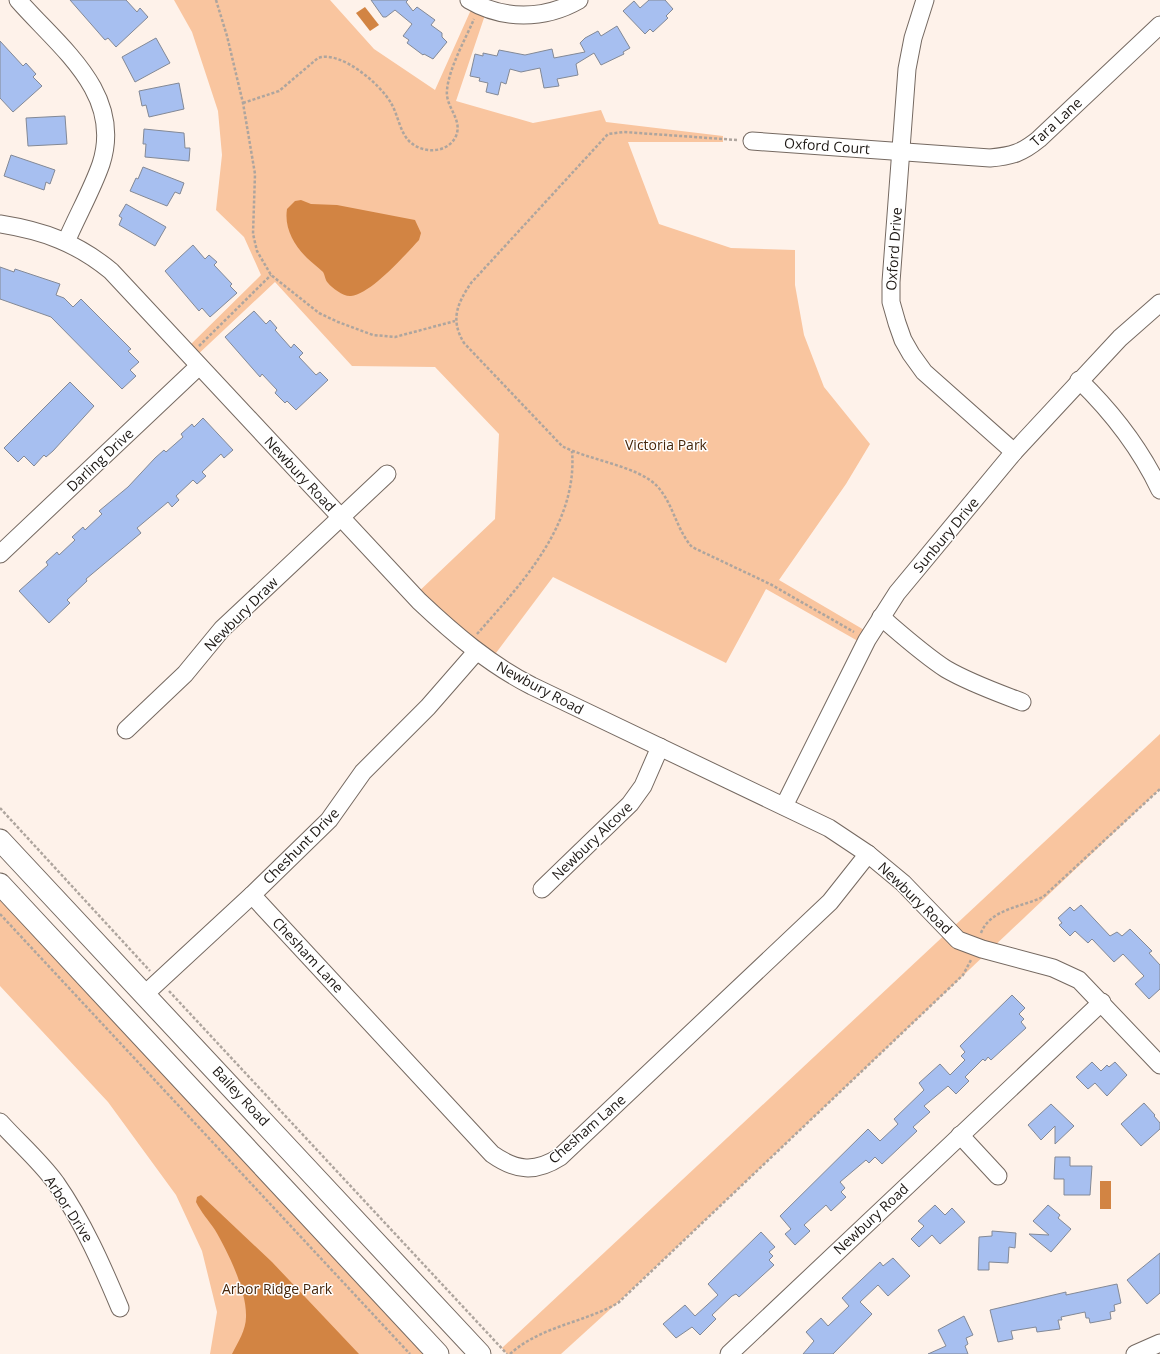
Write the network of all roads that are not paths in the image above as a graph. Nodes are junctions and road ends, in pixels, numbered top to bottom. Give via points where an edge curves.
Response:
1 (18, 0) edge
2 (579, 0) edge
3 (925, 0) edge
4 (474, 3) edge
5 (1160, 25) edge
6 (752, 141) road end
7 (902, 151) junction
8 (0, 224) edge
9 (66, 242) junction
10 (1160, 303) edge
11 (194, 360) junction
12 (1079, 380) junction
13 (1014, 452) junction
14 (387, 474) dead end
15 (1160, 490) edge
16 (341, 518) junction
17 (0, 554) edge
18 (881, 617) junction
19 (472, 648) junction
20 (1022, 702) dead end
21 (126, 730) dead end
22 (660, 747) junction
23 (784, 806) junction
24 (0, 840) edge
25 (868, 854) junction
26 (0, 884) edge
27 (542, 889) dead end
28 (252, 895) junction
29 (152, 987) junction
30 (1102, 1002) junction
31 (1160, 1066) edge
32 (2, 1127) edge
33 (960, 1135) junction
34 (998, 1176) dead end
35 (120, 1308) dead end
36 (1160, 1343) edge
37 (438, 1354) edge
38 (480, 1354) edge
39 (729, 1354) edge
40 (1136, 1354) edge

1 - 9 street via 83,71 100,99 104,117 106,134 101,165
2 - 4 street via 553,11 529,15 505,14
3 - 7 street, Oxford Drive via 913,38 907,69
5 - 7 street, Tara Lane via 1025,150 1008,157 990,158
6 - 7 street, Oxford Court
7 - 13 street, Oxford Drive via 890,282 891,302 903,340 924,372
8 - 9 street, Newbury Road via 41,232
9 - 11 street, Newbury Road via 88,254 111,272
10 - 12 street, Sunbury Drive via 1120,338
11 - 16 street, Newbury Road
11 - 17 street, Darling Drive
12 - 13 street, Sunbury Drive
12 - 15 street via 1101,401 1124,430
13 - 18 street, Sunbury Drive via 897,593
14 - 16 street, Newbury Draw
16 - 19 street, Newbury Road via 419,601
16 - 21 street, Newbury Draw via 222,629 181,678
18 - 20 street via 946,669 970,682
18 - 23 street, Sunbury Drive
19 - 22 street, Newbury Road via 508,674
19 - 28 street, Cheshunt Drive via 428,707 363,772 329,820
22 - 23 street, Newbury Road
22 - 27 street, Newbury Alcove via 643,786 630,804
23 - 25 street, Newbury Road via 829,828
24 - 29 main road, Bailey Road
25 - 28 street, Chesham Lane via 830,902 560,1157 547,1165 531,1168 517,1167 492,1154
25 - 30 street, Newbury Road via 903,883 958,940 1068,974 1083,982
26 - 37 main road
28 - 29 street, Cheshunt Drive
29 - 38 main road, Bailey Road
30 - 31 street, Newbury Road
30 - 33 street, Newbury Road
32 - 35 street, Arbor Drive via 55,1182 73,1209 90,1240
33 - 34 street
33 - 39 street, Newbury Road
36 - 40 street

